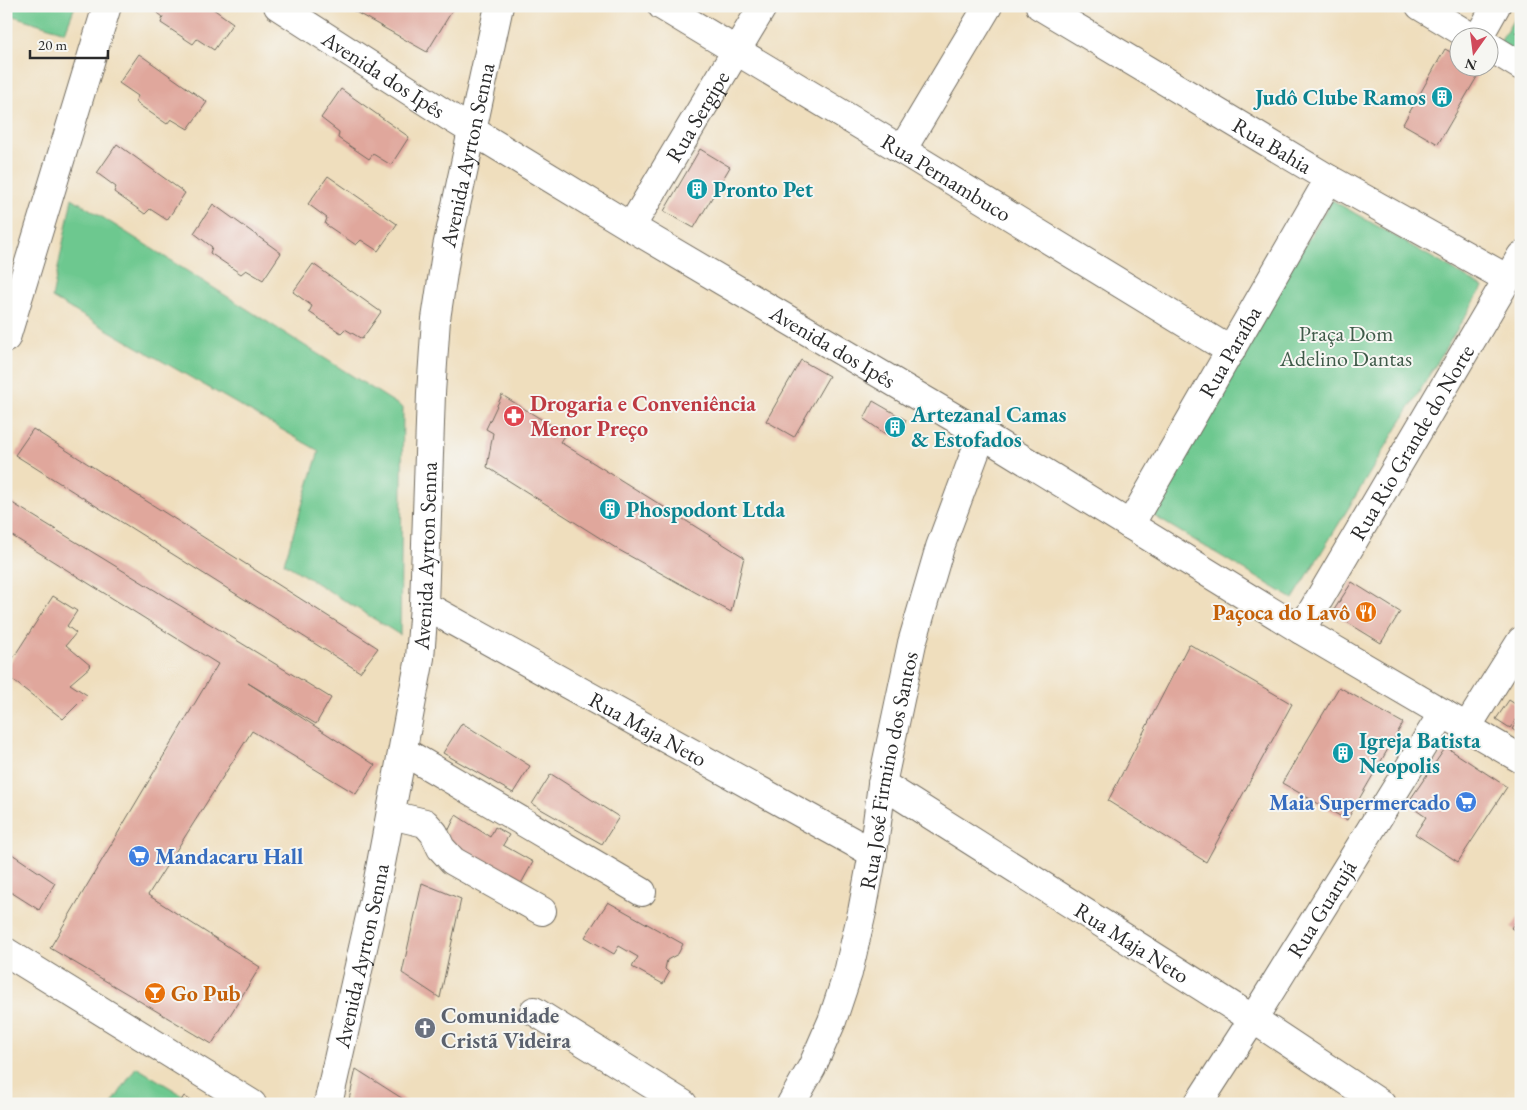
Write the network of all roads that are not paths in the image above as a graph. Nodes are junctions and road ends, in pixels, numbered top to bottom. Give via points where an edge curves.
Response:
1 (107, 6) edge
2 (499, 6) edge
3 (662, 6) edge
4 (763, 6) edge
5 (988, 6) edge
6 (1040, 6) edge
7 (1420, 6) edge
8 (1496, 6) edge
9 (285, 8) edge
10 (1456, 28) edge
11 (1484, 28) edge
12 (736, 50) junction
13 (1500, 53) edge
14 (1521, 66) edge
15 (472, 129) junction
16 (902, 150) junction
17 (1329, 179) junction
18 (631, 227) junction
19 (1514, 267) edge
20 (6, 338) edge
21 (1230, 351) junction
22 (982, 434) junction
23 (1130, 525) junction
24 (424, 605) junction
25 (1301, 630) junction
26 (1521, 641) edge
27 (1443, 713) junction
28 (1467, 727) junction
29 (403, 752) junction
30 (1521, 759) edge
31 (882, 784) junction
32 (391, 815) junction
33 (873, 853) junction
34 (642, 892) dead end
35 (542, 911) dead end
36 (6, 952) edge
37 (534, 1011) dead end
38 (1253, 1019) junction
39 (252, 1104) edge
40 (328, 1104) edge
41 (684, 1104) edge
42 (792, 1104) edge
43 (1198, 1104) edge
44 (1381, 1104) edge

1 - 20 street
2 - 15 street, Avenida Ayrton Senna
3 - 12 street, Rua Pernambuco
4 - 12 street, Rua Sergipe
5 - 16 street
6 - 17 street, Rua Bahia
7 - 10 street
8 - 11 street
9 - 15 street, Avenida dos Ipês
12 - 16 street, Rua Pernambuco
12 - 18 street, Rua Sergipe
13 - 14 street
15 - 18 street, Avenida dos Ipês
15 - 24 street, Avenida Ayrton Senna via 447,247 436,319
16 - 21 street, Rua Pernambuco
17 - 19 street, Rua Bahia
17 - 21 street, Rua Paraíba
18 - 22 street, Avenida dos Ipês
19 - 25 street, Rua Rio Grande do Norte
21 - 23 street, Rua Paraíba
22 - 23 street, Avenida dos Ipês
22 - 31 street, Rua José Firmino dos Santos via 940,547 912,643
23 - 25 street, Avenida dos Ipês
24 - 29 street, Avenida Ayrton Senna via 420,658
24 - 33 street, Rua Maja Neto
25 - 27 street, Avenida dos Ipês
26 - 28 street
27 - 28 street, Avenida dos Ipês
27 - 38 street, Rua Guarujá
28 - 30 street, Avenida dos Ipês
29 - 32 street, Avenida Ayrton Senna
29 - 34 street
31 - 33 street, Rua José Firmino dos Santos
31 - 38 street, Rua Maja Neto
32 - 35 street via 425,823 453,862
32 - 40 street, Avenida Ayrton Senna
33 - 42 street, Rua José Firmino dos Santos via 848,973 812,1067
36 - 39 street via 213,1068
37 - 41 street
38 - 43 street, Rua Guarujá
38 - 44 street, Rua Maja Neto

